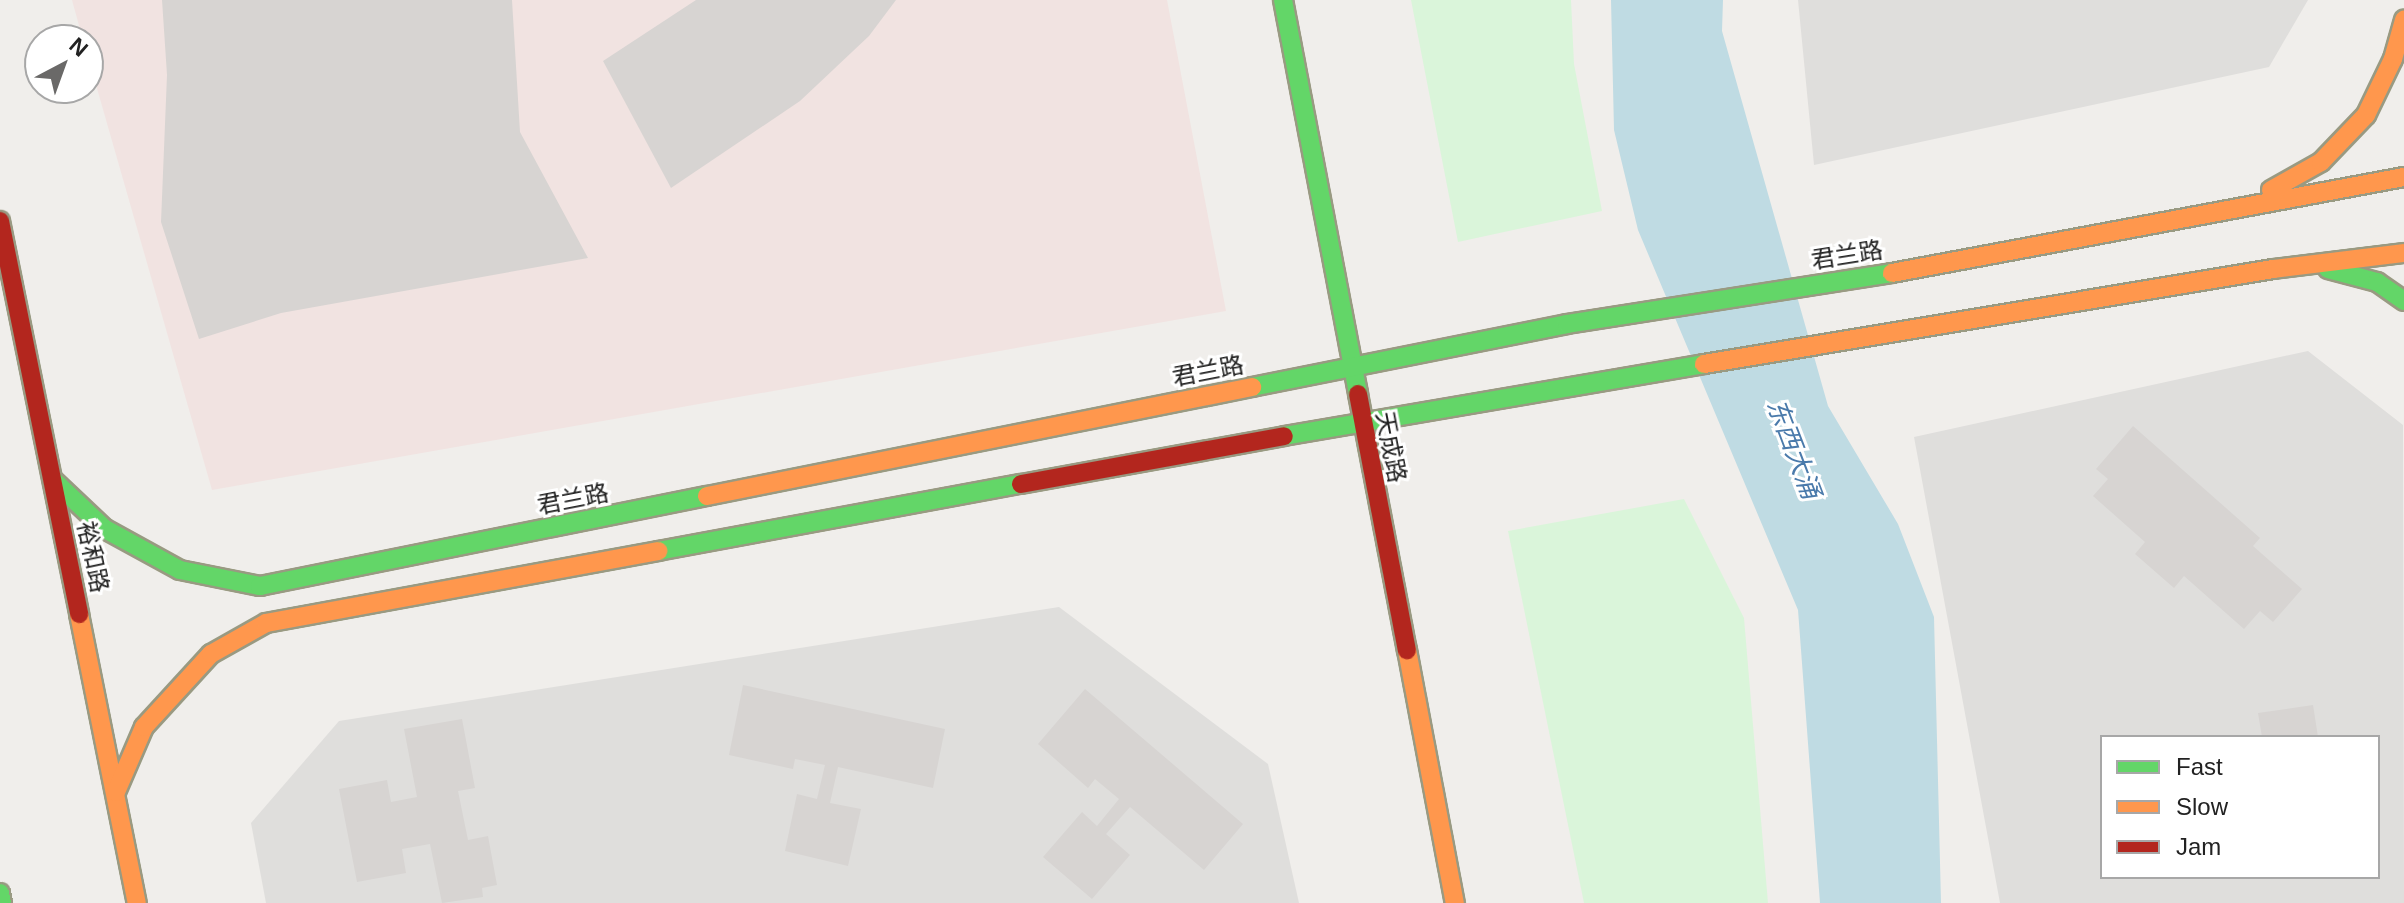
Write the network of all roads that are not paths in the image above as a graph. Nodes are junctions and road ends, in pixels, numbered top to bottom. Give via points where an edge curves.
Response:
1 (1283, 0) edge
2 (2404, 20) edge
3 (2404, 177) edge
4 (2229, 208) junction
5 (0, 221) edge
6 (2404, 253) edge
7 (2273, 269) junction
8 (2404, 301) edge
9 (1350, 367) junction
10 (1361, 422) junction
11 (53, 480) junction
12 (116, 792) junction
13 (0, 893) edge
14 (2, 903) edge
15 (137, 903) edge
16 (1455, 903) edge

1 - 9 street, 天成路
2 - 4 street via 2393,59 2366,115 2321,162
3 - 4 street, 君兰路
4 - 9 street, 君兰路
5 - 11 street, 裕和路
6 - 7 street
7 - 8 street via 2335,269 2377,282
7 - 10 street
9 - 10 street, 天成路
9 - 11 street, 君兰路 via 260,586 180,570 105,529
10 - 12 street via 266,623 211,654 144,727
10 - 16 street, 天成路
11 - 12 street, 裕和路
12 - 15 street, 裕和路
13 - 14 street

